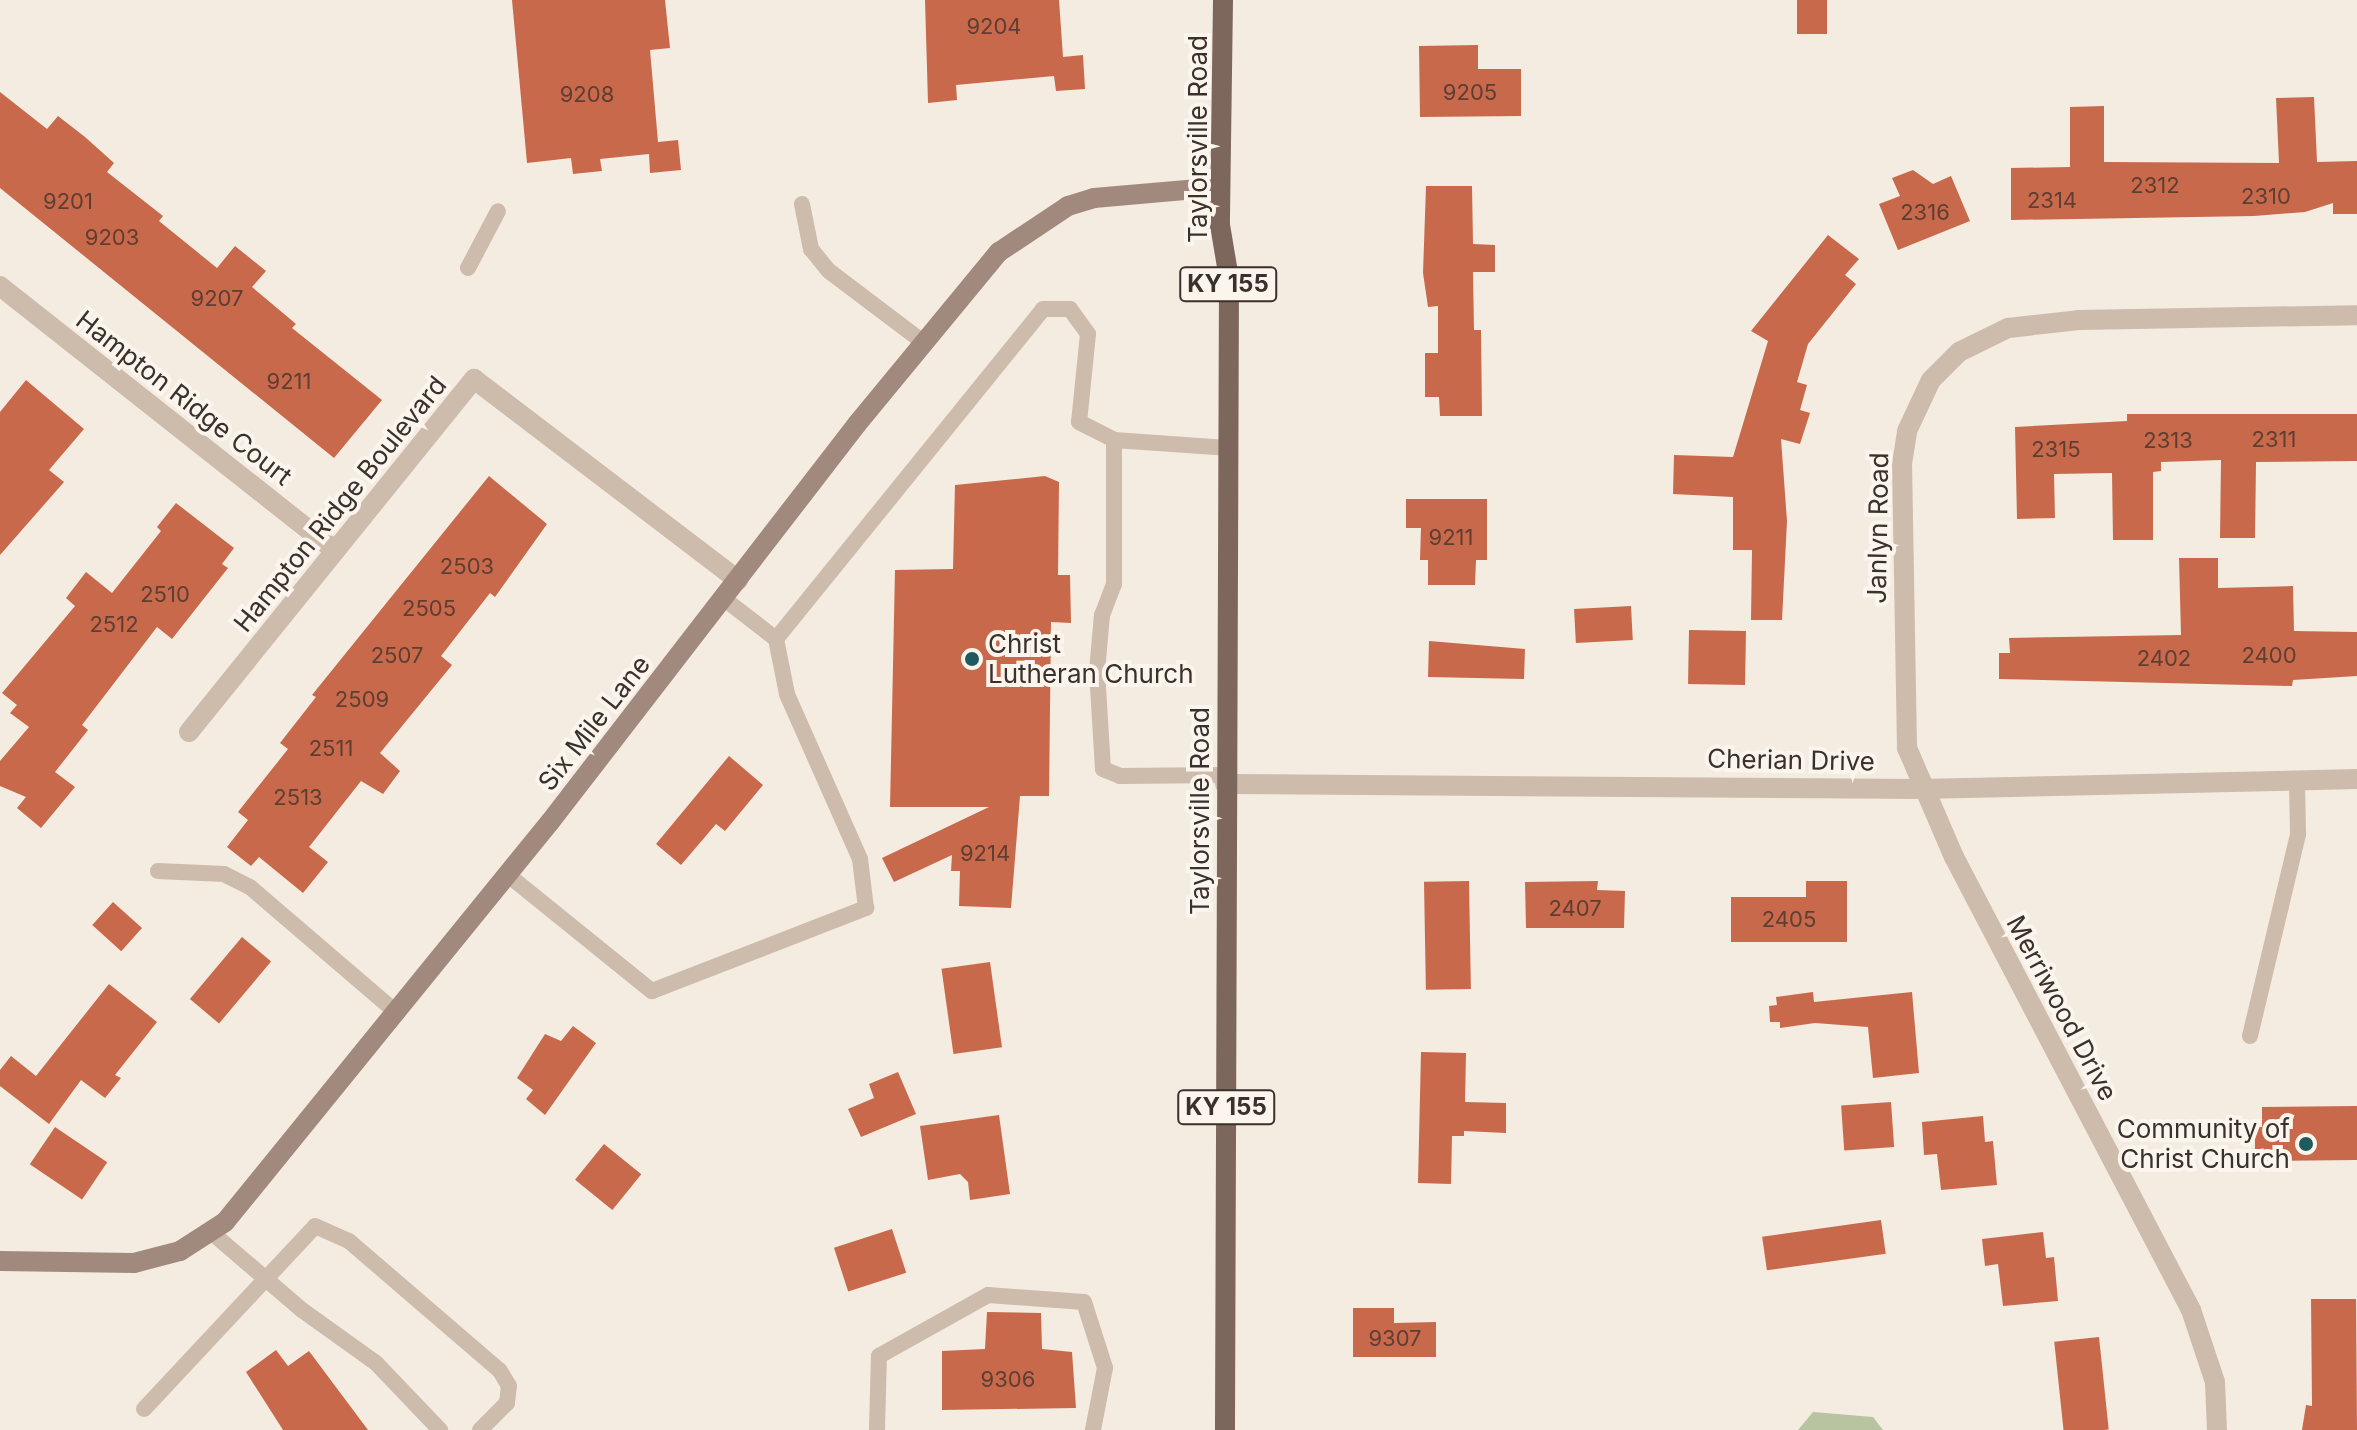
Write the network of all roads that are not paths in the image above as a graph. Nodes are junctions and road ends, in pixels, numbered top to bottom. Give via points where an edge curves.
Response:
1 (1223, 0) edge
2 (1219, 187) junction
3 (802, 204) dead end
4 (498, 211) dead end
5 (468, 268) dead end
6 (2, 291) edge
7 (2357, 315) edge
8 (923, 342) junction
9 (1114, 440) junction
10 (1227, 448) junction
11 (335, 551) junction
12 (738, 580) junction
13 (723, 598) junction
14 (776, 639) junction
15 (189, 732) dead end
16 (2357, 779) edge
17 (1225, 780) junction
18 (2297, 780) junction
19 (1921, 789) junction
20 (158, 871) dead end
21 (508, 875) junction
22 (397, 1013) junction
23 (2250, 1036) dead end
24 (211, 1232) junction
25 (0, 1261) edge
26 (264, 1277) junction
27 (144, 1409) dead end
28 (440, 1430) edge
29 (480, 1430) edge
30 (877, 1430) edge
31 (1093, 1430) edge
32 (1225, 1430) edge
33 (2217, 1430) edge

1 - 2 main road, Taylorsville Road / KY 155
2 - 8 street, Six Mile Lane via 1094,198 1040,220 999,252
2 - 10 main road, Taylorsville Road / KY 155 via 1229,279
3 - 8 lane via 811,249 829,271
4 - 5 lane
6 - 11 street, Hampton Ridge Court
7 - 19 street, Janlyn Road via 2030,323 1981,339 1931,380 1907,431 1900,490 1907,748
8 - 12 street, Six Mile Lane
9 - 10 lane
9 - 14 lane via 1079,422 1088,334 1070,309 1043,309
9 - 17 lane via 1114,584 1102,615 1097,671 1103,769 1120,776
10 - 17 main road, Taylorsville Road / KY 155
11 - 12 street, Hampton Ridge Boulevard via 474,379
11 - 15 street, Hampton Ridge Boulevard
12 - 13 street, Six Mile Lane
13 - 14 lane
13 - 21 street, Six Mile Lane
14 - 21 lane via 787,694 860,859 866,908 652,991
16 - 18 street, Cherian Drive
17 - 19 street, Cherian Drive
17 - 32 main road, Taylorsville Road / KY 155
18 - 19 street, Cherian Drive
18 - 23 lane via 2298,834
19 - 33 street, Merriwood Drive via 2191,1310 2215,1382
20 - 22 lane via 224,874 250,887
21 - 22 street, Six Mile Lane
22 - 24 street, Six Mile Lane via 244,1203
24 - 25 street, Six Mile Lane via 180,1251 134,1263
24 - 26 lane
26 - 27 lane
26 - 28 lane via 376,1363
26 - 29 lane via 315,1226 349,1241 500,1371 509,1386 507,1403
30 - 31 lane via 879,1356 988,1295 1084,1302 1105,1368

